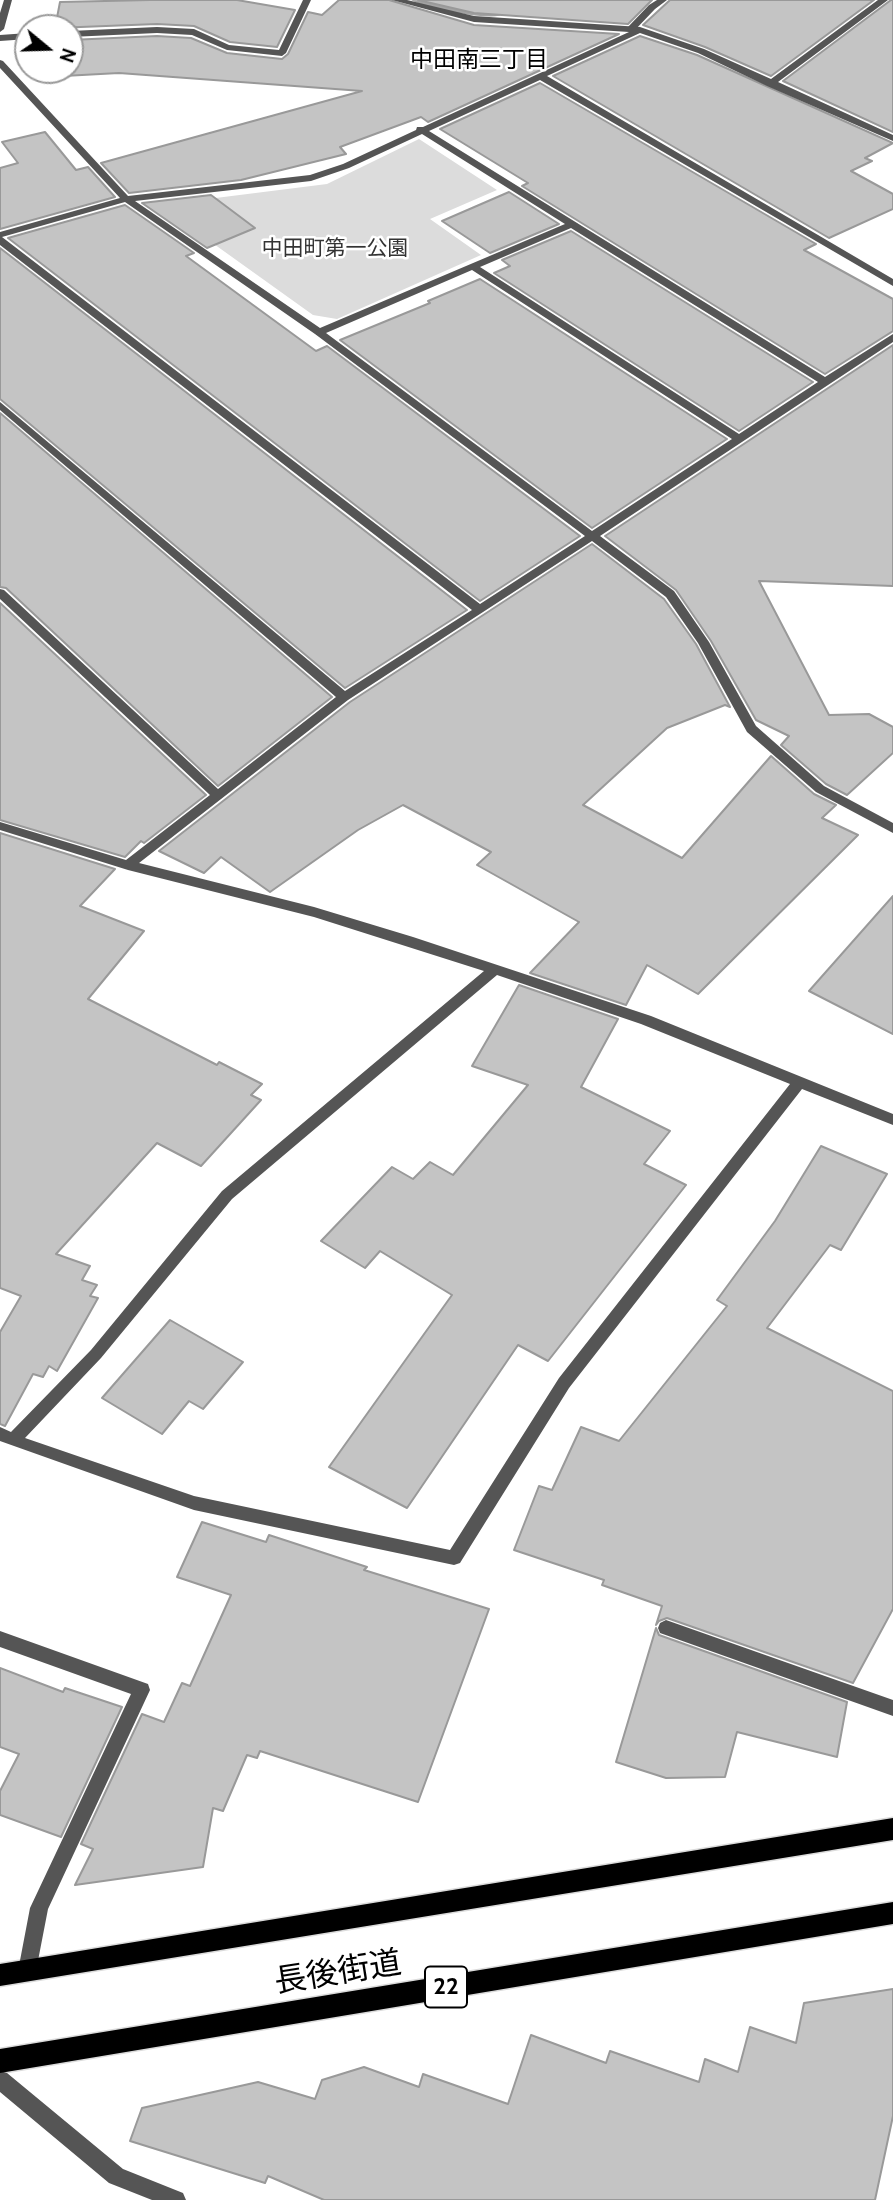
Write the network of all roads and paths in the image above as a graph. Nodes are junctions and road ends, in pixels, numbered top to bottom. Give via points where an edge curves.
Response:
1 (8, 0) edge
2 (307, 0) edge
3 (396, 0) edge
4 (663, 0) edge
5 (888, 1) edge
6 (0, 29) edge
7 (636, 30) junction
8 (84, 33) edge
9 (0, 63) edge
10 (539, 75) junction
11 (770, 84) junction
12 (420, 129) junction
13 (892, 135) edge
14 (126, 199) junction
15 (572, 224) junction
16 (0, 235) edge
17 (0, 240) edge
18 (475, 268) junction
19 (893, 283) edge
20 (319, 332) junction
21 (893, 337) edge
22 (823, 381) junction
23 (0, 405) edge
24 (738, 439) junction
25 (589, 536) junction
26 (0, 593) edge
27 (480, 610) junction
28 (344, 696) junction
29 (216, 794) junction
30 (0, 826) edge
31 (893, 829) edge
32 (128, 865) junction
33 (494, 970) junction
34 (799, 1082) junction
35 (893, 1120) edge
36 (7, 1437) edge
37 (666, 1628) dead end
38 (0, 1639) edge
39 (893, 1709) edge
40 (893, 1829) edge
41 (893, 1913) edge
42 (27, 1971) junction
43 (0, 1975) edge
44 (0, 2061) edge
45 (0, 2080) edge
46 (176, 2200) edge

1 - 6 street
2 - 8 street via 282,53 227,47 194,32
3 - 7 street via 474,19
4 - 7 street
5 - 11 street
7 - 10 street
7 - 11 street via 701,51
9 - 14 street
10 - 12 street
10 - 19 street
11 - 13 street
12 - 14 street via 311,178
12 - 15 street
14 - 16 street
14 - 20 street
15 - 18 street
15 - 22 street
17 - 27 street
18 - 20 street
18 - 24 street
20 - 25 street
21 - 22 street
22 - 24 street
23 - 28 street
24 - 25 street
25 - 27 street
25 - 31 street via 670,594 703,642 751,729 820,789
26 - 29 street
27 - 28 street
28 - 29 street
29 - 32 street
30 - 32 street
32 - 33 street via 314,912
33 - 34 street via 646,1020
33 - 36 street via 227,1195 96,1354
34 - 35 street
34 - 36 street via 564,1382 454,1558 194,1503
37 - 39 street
38 - 42 street via 142,1690 39,1908
40 - 42 main road, 長後街道
41 - 44 main road, 長後街道 / 22
42 - 43 main road, 長後街道
45 - 46 street via 116,2176

